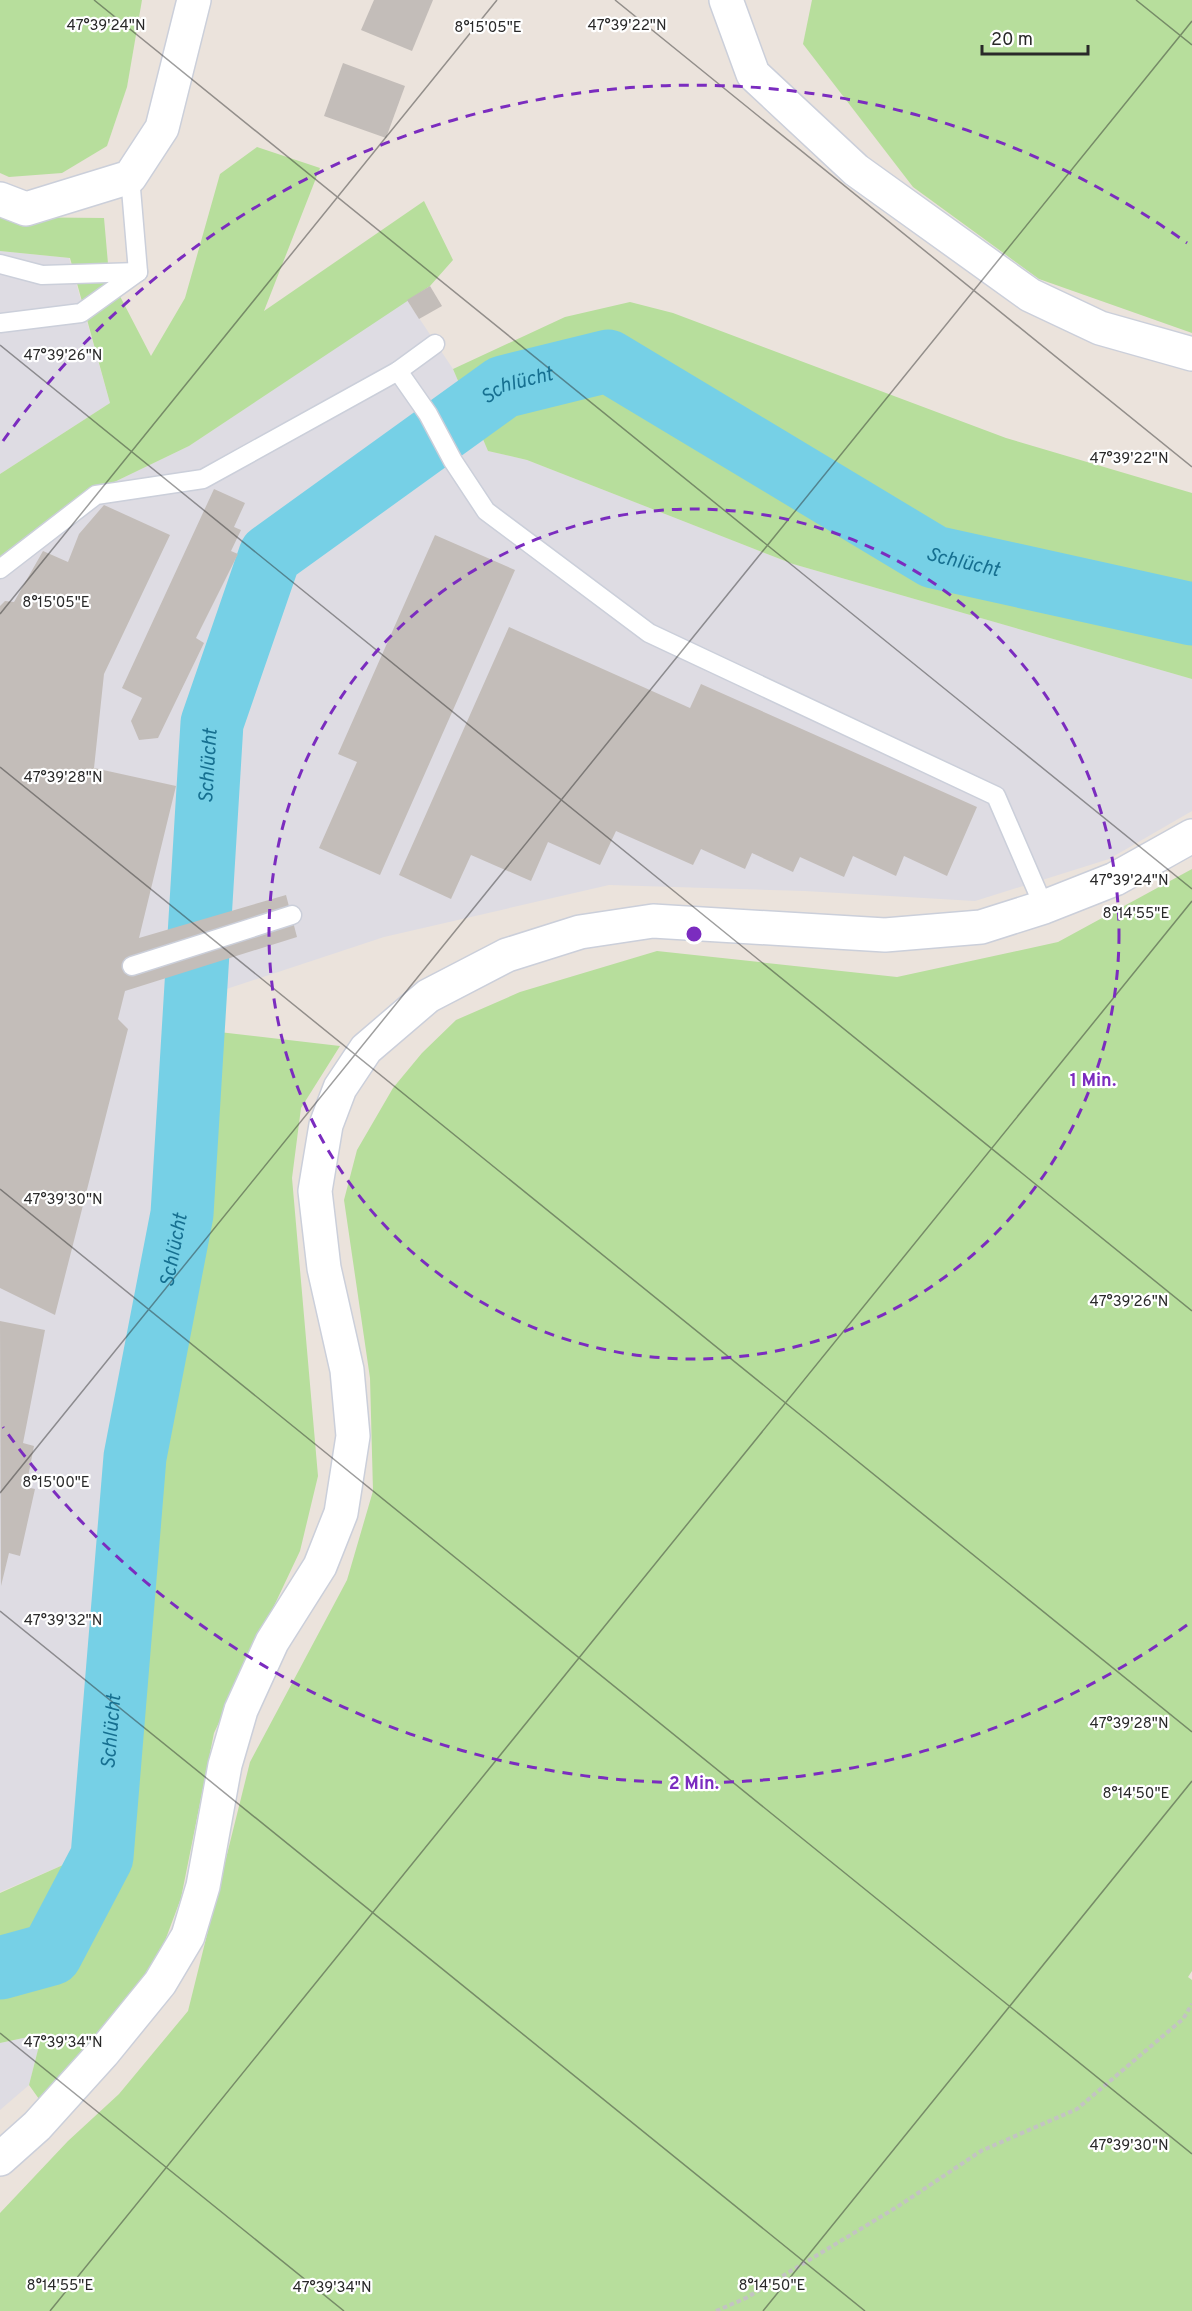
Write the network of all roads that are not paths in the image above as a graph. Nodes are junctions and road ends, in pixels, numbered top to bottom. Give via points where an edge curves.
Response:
1 (194, 0) edge
2 (726, 0) edge
3 (130, 177) junction
4 (0, 199) edge
5 (0, 264) edge
6 (138, 272) junction
7 (0, 323) edge
8 (435, 344) dead end
9 (1192, 354) edge
10 (398, 371) junction
11 (0, 569) edge
12 (1192, 836) edge
13 (1044, 907) junction
14 (292, 915) dead end
15 (132, 966) dead end
16 (0, 2159) edge

1 - 3 main road via 162,128
2 - 9 main road via 753,74 856,170 1030,295 1100,328
3 - 4 main road via 26,209
3 - 6 lane
5 - 6 lane via 42,275
6 - 7 lane via 81,313
8 - 10 lane
10 - 11 lane via 203,479 96,495
10 - 13 lane via 486,511 649,633 996,796
12 - 13 main road via 1115,879
13 - 16 main road via 981,927 885,935 652,921 580,932 507,955 428,996 366,1049 340,1088 326,1125 315,1191 324,1268 347,1370 353,1436 341,1513 320,1566 272,1642 241,1710 225,1765 203,1886 188,1936 160,1983 104,2053 38,2126
14 - 15 lane

